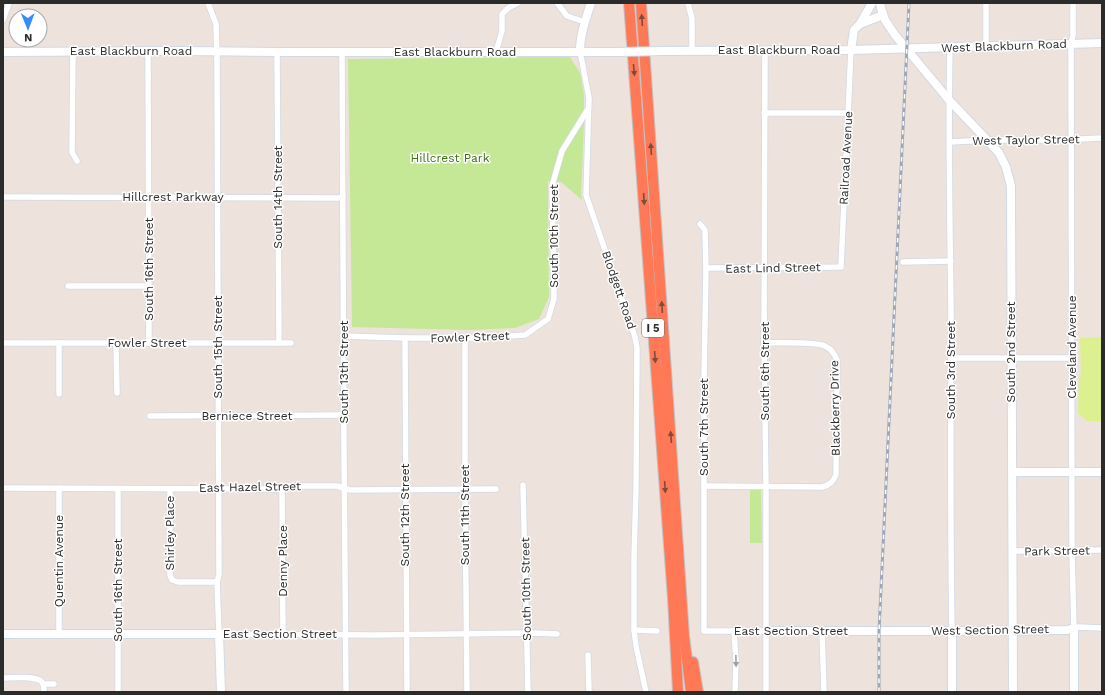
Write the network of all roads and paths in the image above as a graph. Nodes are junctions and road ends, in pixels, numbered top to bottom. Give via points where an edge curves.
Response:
1 (9, 3) edge
2 (208, 3) edge
3 (518, 3) edge
4 (557, 3) edge
5 (590, 3) edge
6 (629, 3) edge
7 (641, 3) edge
8 (688, 3) edge
9 (872, 3) edge
10 (880, 3) edge
11 (986, 3) edge
12 (1073, 3) edge
13 (883, 15) junction
14 (3, 20) edge
15 (585, 22) junction
16 (860, 24) junction
17 (1071, 43) junction
18 (1102, 43) edge
19 (986, 46) junction
20 (950, 47) junction
21 (907, 49) junction
22 (765, 50) junction
23 (851, 50) junction
24 (74, 51) junction
25 (148, 51) junction
26 (217, 51) junction
27 (580, 51) junction
28 (692, 51) junction
29 (3, 52) edge
30 (277, 52) junction
31 (342, 52) junction
32 (496, 52) junction
33 (949, 100) junction
34 (588, 109) junction
35 (764, 113) junction
36 (848, 113) junction
37 (1102, 138) edge
38 (987, 140) junction
39 (1071, 140) junction
40 (950, 142) junction
41 (77, 162) dead end
42 (3, 197) edge
43 (149, 197) junction
44 (278, 197) junction
45 (343, 197) junction
46 (218, 198) junction
47 (700, 224) dead end
48 (951, 261) junction
49 (903, 262) dead end
50 (841, 266) joint
51 (706, 268) junction
52 (765, 268) junction
53 (68, 286) dead end
54 (149, 286) junction
55 (525, 335) joint
56 (343, 336) junction
57 (405, 338) junction
58 (465, 338) junction
59 (3, 343) edge
60 (59, 343) junction
61 (116, 343) junction
62 (149, 343) junction
63 (218, 343) junction
64 (279, 343) junction
65 (291, 343) dead end
66 (764, 344) junction
67 (951, 358) junction
68 (1011, 358) junction
69 (1072, 358) junction
70 (116, 393) dead end
71 (59, 394) dead end
72 (344, 415) junction
73 (150, 416) dead end
74 (219, 416) junction
75 (1012, 472) junction
76 (1073, 472) junction
77 (1102, 472) edge
78 (523, 485) dead end
79 (704, 486) junction
80 (766, 486) junction
81 (3, 488) edge
82 (59, 488) junction
83 (282, 488) junction
84 (344, 488) junction
85 (118, 489) junction
86 (170, 489) junction
87 (219, 489) junction
88 (405, 489) junction
89 (496, 489) dead end
90 (465, 490) junction
91 (677, 531) junction
92 (1072, 550) junction
93 (1102, 550) edge
94 (1013, 551) junction
95 (217, 582) junction
96 (1074, 628) junction
97 (1102, 628) edge
98 (634, 630) junction
99 (1013, 630) junction
100 (657, 631) dead end
101 (704, 631) joint
102 (734, 631) junction
103 (766, 631) junction
104 (822, 631) junction
105 (878, 631) joint
106 (952, 631) junction
107 (59, 633) junction
108 (466, 633) junction
109 (527, 633) junction
110 (3, 634) edge
111 (118, 634) junction
112 (219, 634) junction
113 (283, 634) junction
114 (346, 634) junction
115 (406, 634) junction
116 (557, 634) dead end
117 (677, 654) junction
118 (588, 655) dead end
119 (3, 678) edge
120 (44, 684) junction
121 (54, 684) dead end
122 (44, 692) edge
123 (118, 692) edge
124 (221, 692) edge
125 (346, 692) edge
126 (407, 692) edge
127 (467, 692) edge
128 (528, 692) edge
129 (589, 692) edge
130 (646, 692) edge
131 (678, 692) edge
132 (683, 692) edge
133 (691, 692) edge
134 (698, 692) edge
135 (735, 692) edge
136 (766, 692) edge
137 (824, 692) edge
138 (952, 692) edge
139 (1013, 692) edge
140 (1074, 692) edge

1 - 14 street
2 - 26 street, South 15th Street via 216,24
3 - 32 street via 502,14 502,32
4 - 15 street via 567,16
5 - 15 street, Blodgett Road
6 -> 117 highway, I 5
91 -> 7 highway, I 5
8 - 28 street via 692,19
9 - 16 street
10 - 13 street, South 2nd Street
11 - 19 street
12 - 17 street, Cleveland Avenue
13 - 16 street
13 - 21 street, South 2nd Street via 894,35
15 - 27 street, Blodgett Road
16 - 23 street via 854,30
17 - 18 street, West Blackburn Road
17 - 19 street, West Blackburn Road
17 - 39 street, Cleveland Avenue
19 - 20 street, West Blackburn Road
20 - 21 street, West Blackburn Road
20 - 33 street, South 3rd Street
21 - 23 street, East Blackburn Road
21 - 33 street, South 2nd Street
22 - 23 street, East Blackburn Road
22 - 28 street, East Blackburn Road
22 - 35 street, South 6th Street
23 - 36 street, Railroad Avenue
24 - 25 street, East Blackburn Road
24 - 29 street, East Blackburn Road
24 - 41 street via 72,152
25 - 26 street, East Blackburn Road
25 - 43 street, South 16th Street
26 - 30 street, East Blackburn Road
26 - 46 street, South 15th Street
27 - 28 street, East Blackburn Road, bridge
27 - 32 street, East Blackburn Road
27 - 34 street, Blodgett Road via 589,98
30 - 31 street, East Blackburn Road
30 - 44 street, South 14th Street
31 - 32 street, East Blackburn Road
31 - 45 street, South 13th Street
33 - 38 street, South 2nd Street
33 - 40 street, South 3rd Street
34 - 55 street, South 10th Street via 562,151 552,186 554,299 548,319
34 - 98 street, Blodgett Road via 586,195 637,348
35 - 36 street
35 - 52 street, South 6th Street
36 - 50 street, Railroad Avenue
37 - 39 street, West Taylor Street
38 - 39 street, West Taylor Street
38 - 40 street, West Taylor Street
38 - 68 street, South 2nd Street via 999,153 1011,186
39 - 69 street, Cleveland Avenue
40 - 48 street, South 3rd Street
42 - 43 street, Hillcrest Parkway
43 - 46 street, Hillcrest Parkway
43 - 54 street, South 16th Street
44 - 45 street, Hillcrest Parkway
44 - 46 street, Hillcrest Parkway
44 - 64 street, South 14th Street
45 - 56 street, South 13th Street
46 - 63 street, South 15th Street
47 - 51 street, South 7th Street via 705,230
48 - 49 street
48 - 67 street, South 3rd Street
50 - 52 street, East Lind Street
51 - 52 street, East Lind Street
51 - 79 street, South 7th Street
52 - 66 street, South 6th Street
53 - 54 street
54 - 62 street, South 16th Street
55 - 58 street, Fowler Street
56 - 57 street, Fowler Street
56 - 72 street, South 13th Street
57 - 58 street, Fowler Street
57 - 88 street, South 12th Street
58 - 90 street, South 11th Street
59 - 60 street, Fowler Street
60 - 61 street, Fowler Street
60 - 71 street
61 - 62 street, Fowler Street
61 - 70 street
62 - 63 street, Fowler Street
63 - 64 street, Fowler Street
63 - 74 street, South 15th Street
64 - 65 street, Fowler Street
66 - 80 street, South 6th Street
66 - 80 street, Blackberry Drive via 810,343 827,346 837,360 834,481 829,486 822,487
67 - 68 street
67 - 106 street, South 3rd Street
68 - 69 street
68 - 75 street, South 2nd Street
69 - 76 street, Cleveland Avenue
72 - 74 street, Berniece Street
72 - 84 street, South 13th Street
73 - 74 street, Berniece Street
74 - 87 street, South 15th Street
75 - 76 street
75 - 94 street, South 2nd Street
76 - 77 street
76 - 92 street, Cleveland Avenue
78 - 109 street, South 10th Street
79 - 80 street
79 - 101 street, South 7th Street
80 - 103 street, South 6th Street
81 - 82 street, East Hazel Street
82 - 85 street, East Hazel Street
82 - 107 street, Quentin Avenue
83 - 84 street, East Hazel Street
83 - 87 street, East Hazel Street
83 - 113 street, Denny Place
84 - 88 street, East Hazel Street
84 - 114 street, South 13th Street
85 - 86 street, East Hazel Street
85 - 111 street, South 16th Street
86 - 87 street, East Hazel Street
86 - 95 street, Shirley Place via 172,580
87 - 95 street, South 15th Street
88 - 90 street, East Hazel Street
88 - 115 street, South 12th Street
89 - 90 street, East Hazel Street
90 - 108 street, South 11th Street
91 - 133 highway, I 5 via 684,636
91 - 134 highway
92 - 93 street, Park Street
92 - 94 street, Park Street
92 - 96 street, Cleveland Avenue
94 - 99 street, South 2nd Street
95 - 112 street, South 15th Street
96 - 97 street, West Section Street
96 - 99 street, West Section Street
96 - 140 street, Cleveland Avenue
98 - 100 street
98 - 130 street, Blodgett Road
99 - 106 street, West Section Street
99 - 139 street, South 2nd Street
101 - 102 street, East Section Street
102 - 103 street, East Section Street
102 -> 135 street
103 - 104 street, East Section Street
103 - 136 street, South 6th Street
104 - 105 street, East Section Street
104 - 137 street
105 - 106 street, West Section Street
106 - 138 street, South 3rd Street
107 - 110 street, East Section Street
107 - 111 street, East Section Street
108 - 109 street, East Section Street
108 - 115 street, East Section Street
108 - 127 street, South 11th Street
109 - 116 street, East Section Street
109 - 128 street, South 10th Street
111 - 112 street, East Section Street
111 - 123 street, South 16th Street
112 - 113 street, East Section Street
112 - 124 street, South 15th Street
113 - 114 street, East Section Street
114 - 115 street, East Section Street
114 - 125 street, South 13th Street
115 - 126 street, South 12th Street
117 - 131 highway
117 - 132 highway, I 5
118 - 129 street
119 - 120 street via 33,678
120 - 121 street
120 - 122 street

